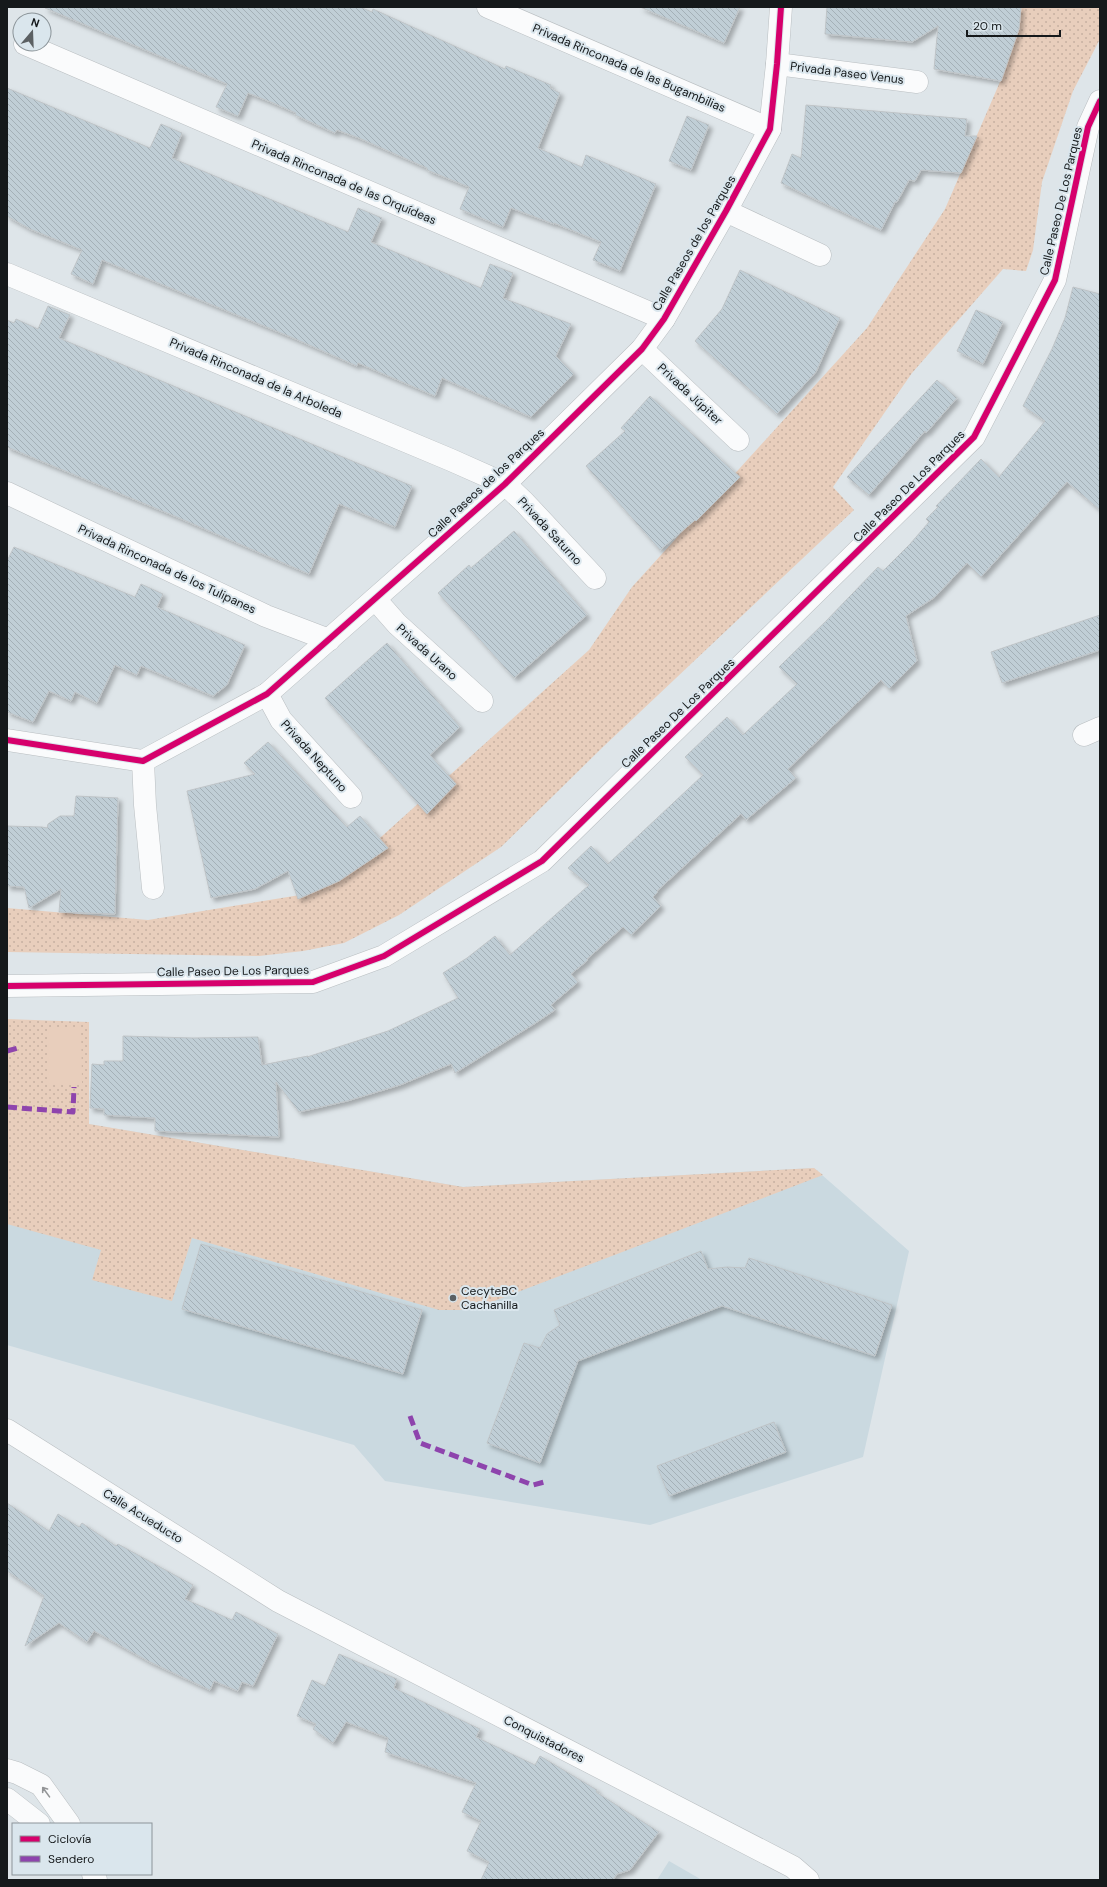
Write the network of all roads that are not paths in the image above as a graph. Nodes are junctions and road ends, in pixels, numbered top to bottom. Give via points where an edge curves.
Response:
1 (488, 7) edge
2 (781, 7) edge
3 (44, 52) edge
4 (777, 64) junction
5 (917, 82) dead end
6 (1100, 101) edge
7 (770, 129) junction
8 (726, 211) junction
9 (820, 255) dead end
10 (7, 274) edge
11 (664, 319) junction
12 (642, 349) junction
13 (738, 440) dead end
14 (505, 484) junction
15 (7, 493) edge
16 (595, 578) dead end
17 (375, 599) junction
18 (329, 640) junction
19 (267, 694) junction
20 (482, 701) dead end
21 (7, 740) edge
22 (143, 761) junction
23 (351, 797) dead end
24 (153, 888) dead end
25 (7, 986) edge
26 (7, 1430) edge
27 (278, 1601) joint
28 (7, 1770) edge
29 (7, 1799) edge
30 (37, 1823) edge
31 (68, 1823) edge
32 (808, 1880) edge

1 - 7 street, Privada Rinconada de las Bugambilias
2 - 4 street, Calle Paseos de los Parques
3 - 11 street, Privada Rinconada de las Orquídeas
4 - 5 street, Privada Paseo Venus
4 - 7 street, Calle Paseos de los Parques
6 - 25 street, Calle Paseo De Los Parques via 1088,127 1055,280 974,437 542,861 384,956 313,982
7 - 8 street, Calle Paseos de los Parques
8 - 9 street
8 - 11 street, Calle Paseos de los Parques
10 - 14 street, Privada Rinconada de la Arboleda
11 - 12 street, Calle Paseos de los Parques
12 - 13 street, Privada Júpiter
12 - 14 street, Calle Paseos de los Parques
14 - 16 street, Privada Saturno
14 - 17 street, Calle Paseos de los Parques
15 - 18 street, Privada Rinconada de los Tulipanes via 266,616
17 - 18 street, Calle Paseos de los Parques
17 - 20 street, Privada Urano via 397,624
18 - 19 street, Calle Paseos de los Parques
19 - 22 street, Calle Paseos de los Parques
19 - 23 street, Privada Neptuno via 281,720
21 - 22 street
22 - 24 street
26 - 27 street, Calle Acueducto
27 - 32 street, Conquistadores via 793,1867
31 -> 28 street via 41,1785
29 - 30 street

